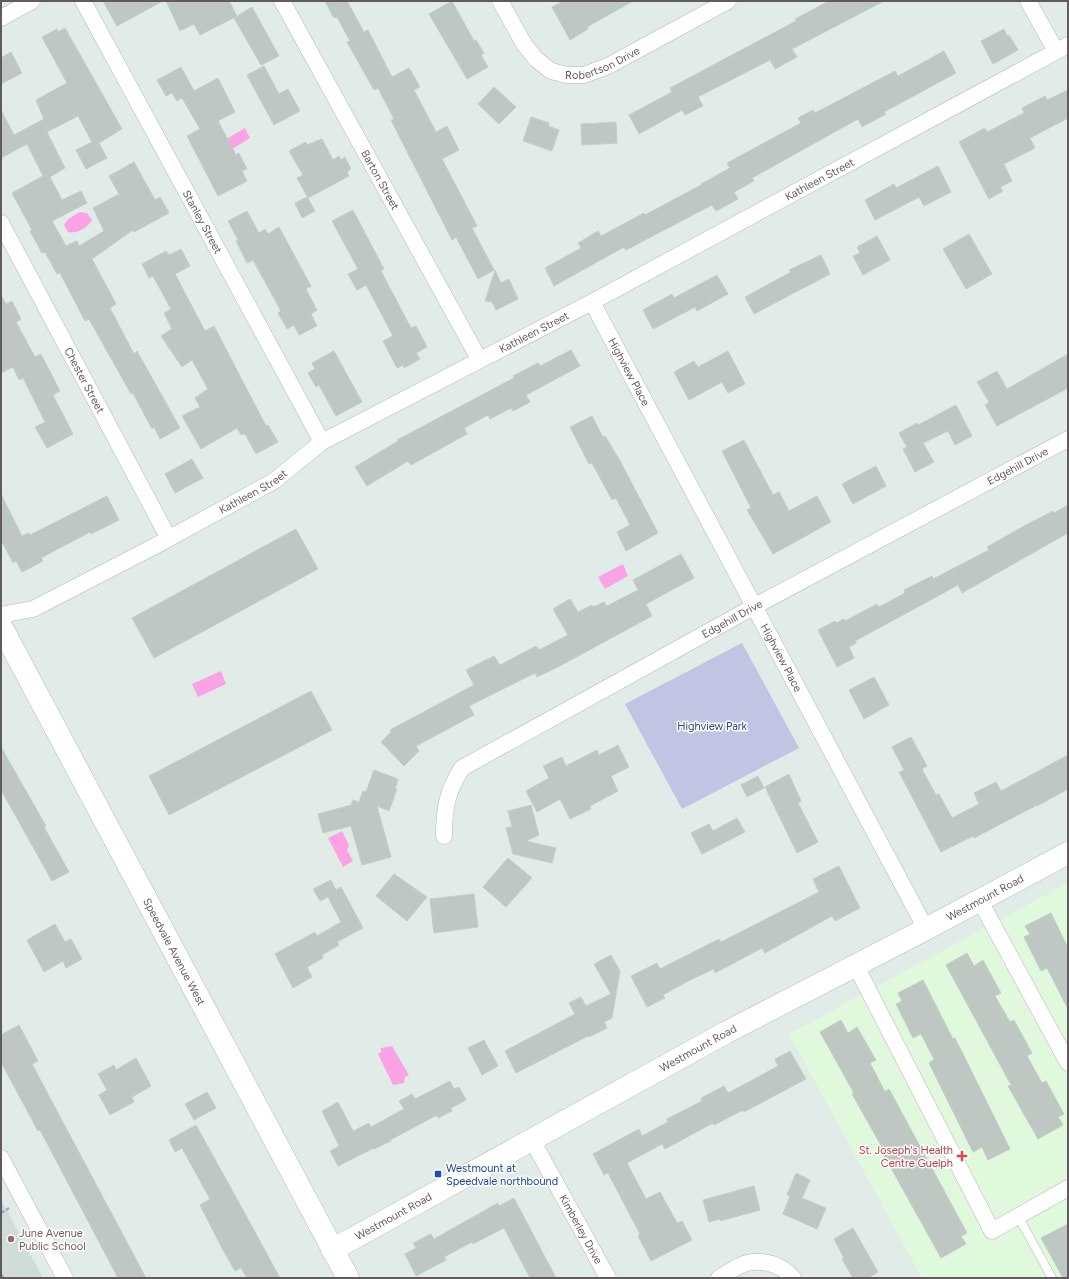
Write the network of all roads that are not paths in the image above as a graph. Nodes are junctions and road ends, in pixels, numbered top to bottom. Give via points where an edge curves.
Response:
1 (32, 1) edge
2 (84, 1) edge
3 (282, 1) edge
4 (500, 1) edge
5 (728, 1) edge
6 (1028, 1) edge
7 (1, 18) edge
8 (1062, 48) edge
9 (1, 223) edge
10 (592, 302) junction
11 (479, 359) junction
12 (1068, 439) edge
13 (322, 442) junction
14 (168, 537) junction
15 (755, 606) junction
16 (1, 615) edge
17 (1, 626) edge
18 (444, 836) dead end
19 (1068, 853) edge
20 (980, 901) junction
21 (926, 929) junction
22 (856, 966) junction
23 (1068, 1063) edge
24 (531, 1138) junction
25 (1, 1158) edge
26 (1068, 1188) edge
27 (1018, 1216) junction
28 (332, 1250) junction
29 (65, 1278) edge
30 (348, 1278) edge
31 (608, 1278) edge
32 (719, 1278) edge
33 (793, 1278) edge
34 (1052, 1278) edge

1 - 7 street
2 - 13 street, Stanley Street
3 - 11 street, Barton Street
4 - 5 street, Robertson Drive via 524,44 536,59 551,71 567,75 584,75 608,66
6 - 8 street
8 - 10 street, Kathleen Street
9 - 14 street, Chester Street
10 - 11 street, Kathleen Street
10 - 15 street, Highview Place
11 - 13 street, Kathleen Street
12 - 15 street, Edgehill Drive
13 - 14 street, Kathleen Street via 274,481
14 - 16 street, Kathleen Street via 33,609
15 - 18 street, Edgehill Drive via 462,768 452,784 444,810
15 - 21 street, Highview Place
17 - 28 street, Speedvale Avenue West
19 - 20 street, Westmount Road
20 - 21 street, Westmount Road
20 - 23 street
21 - 22 street, Westmount Road
22 - 24 street, Westmount Road
22 - 27 street via 992,1231
24 - 28 street, Westmount Road
24 - 31 street, Kimberley Drive
25 - 29 street
26 - 27 street
27 - 34 lane
28 - 30 street, Speedvale Avenue West
32 - 33 street via 747,1263 767,1262 786,1270

